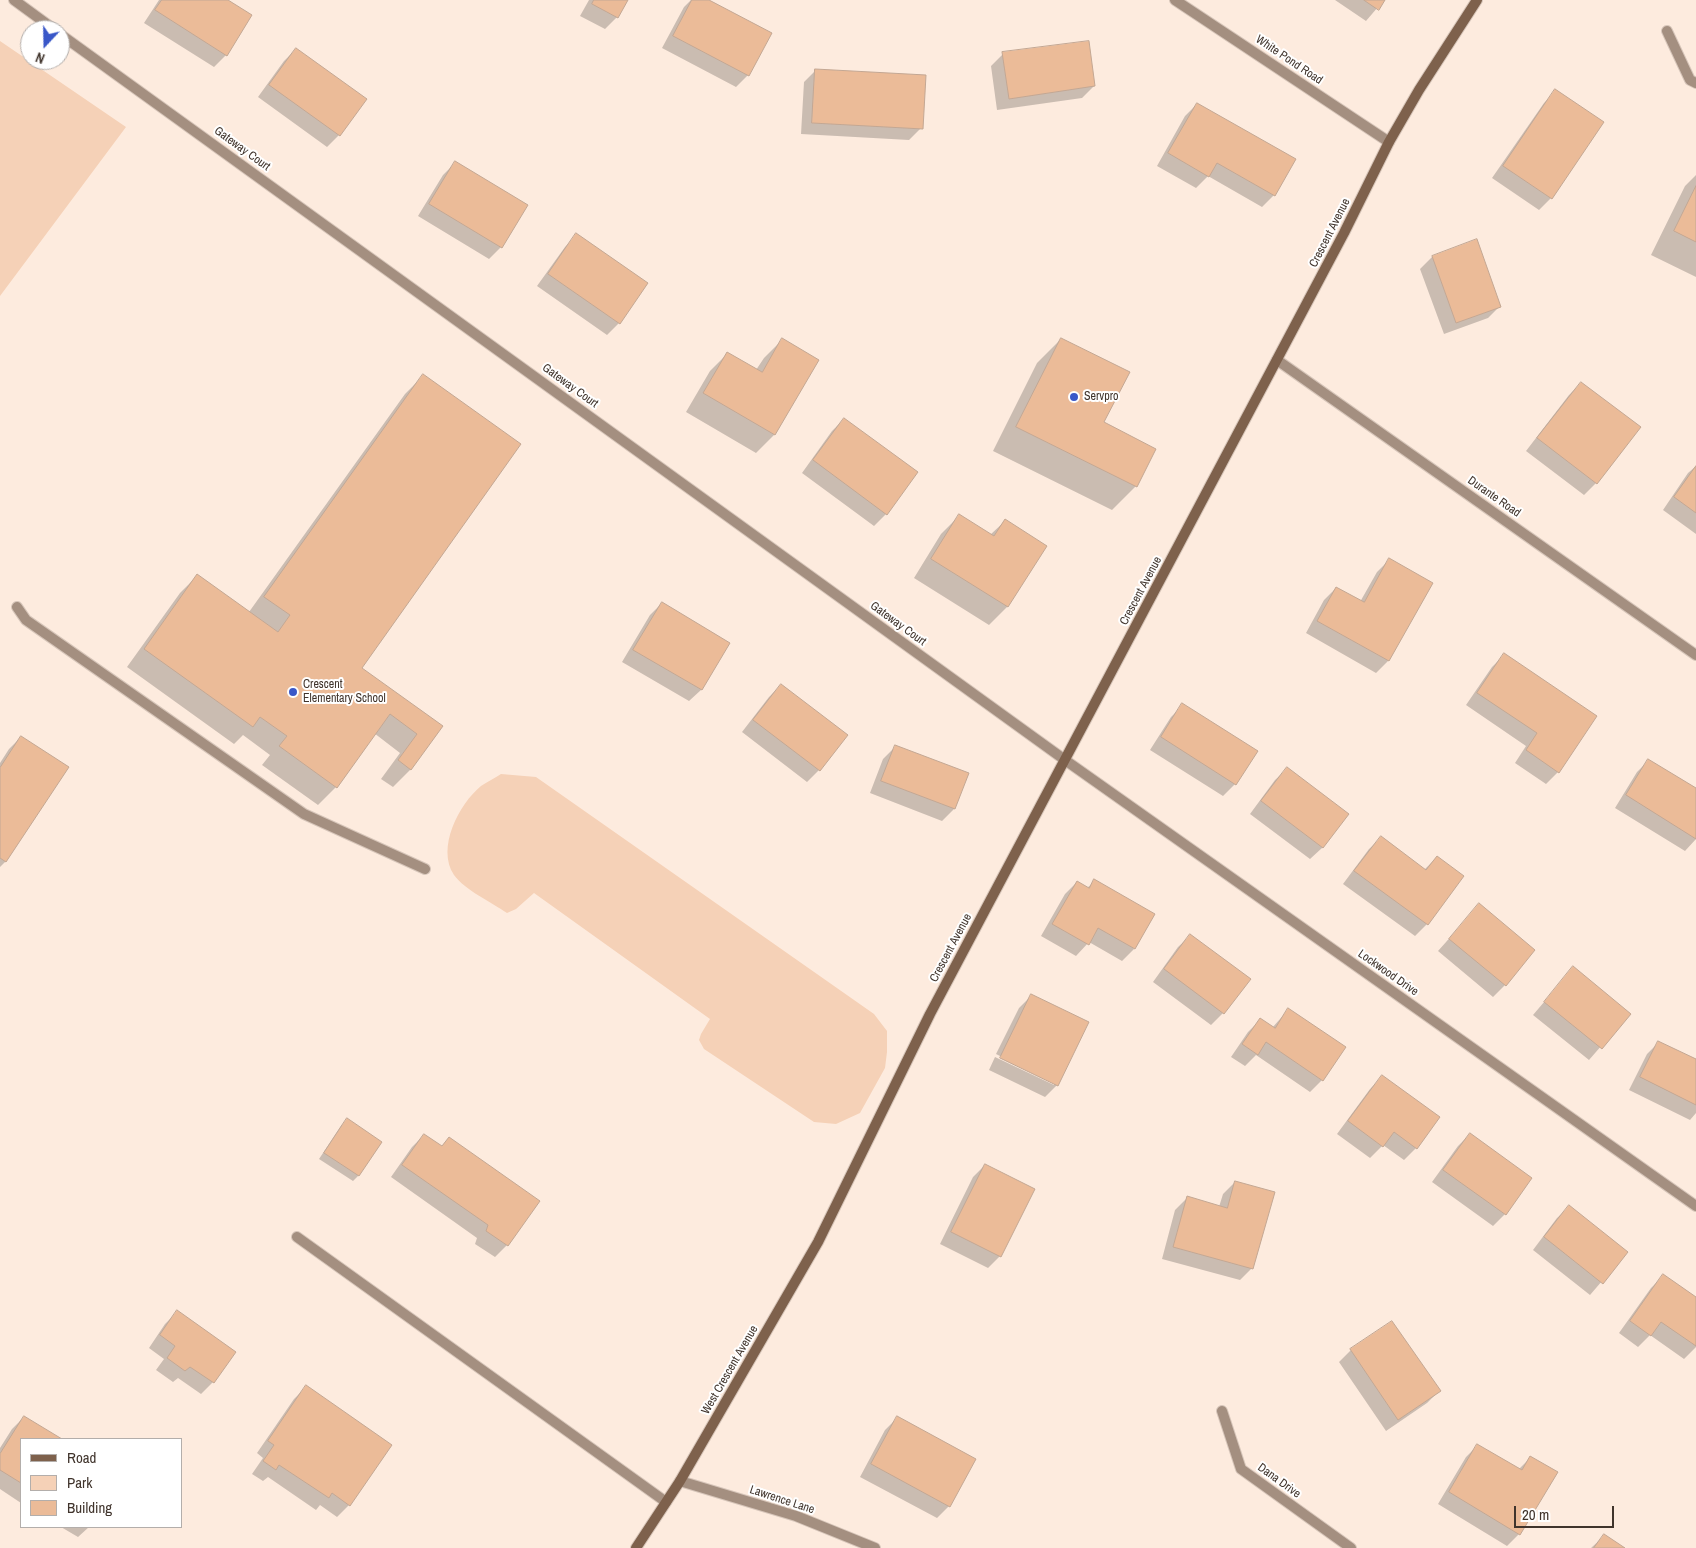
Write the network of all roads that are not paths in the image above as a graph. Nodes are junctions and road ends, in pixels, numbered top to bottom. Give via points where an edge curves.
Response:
1 (14, 0) edge
2 (1175, 0) edge
3 (1478, 0) edge
4 (41, 20) edge
5 (1667, 31) dead end
6 (70, 41) edge
7 (1696, 83) edge
8 (1389, 142) junction
9 (1278, 360) junction
10 (17, 607) dead end
11 (1696, 655) edge
12 (1065, 760) junction
13 (425, 869) dead end
14 (839, 1200) joint
15 (1696, 1206) edge
16 (297, 1237) dead end
17 (1222, 1411) dead end
18 (680, 1482) junction
19 (666, 1502) junction
20 (636, 1548) edge
21 (875, 1548) edge
22 (1351, 1548) edge

1 - 4 street
2 - 8 street, White Pond Road
3 - 8 main road, Crescent Avenue
5 - 7 street via 1690,80
6 - 12 street, Gateway Court
8 - 9 main road, Crescent Avenue
9 - 11 street, Durante Road
9 - 12 main road, Crescent Avenue
10 - 13 street via 26,620 304,814
12 - 14 main road, Crescent Avenue via 930,1014
12 - 15 street, Lockwood Drive
14 - 18 main road, West Crescent Avenue
16 - 19 street
17 - 22 street, Dana Drive via 1241,1469
18 - 19 main road, West Crescent Avenue
18 - 21 street, Lawrence Lane via 796,1516
19 - 20 main road, West Crescent Avenue

